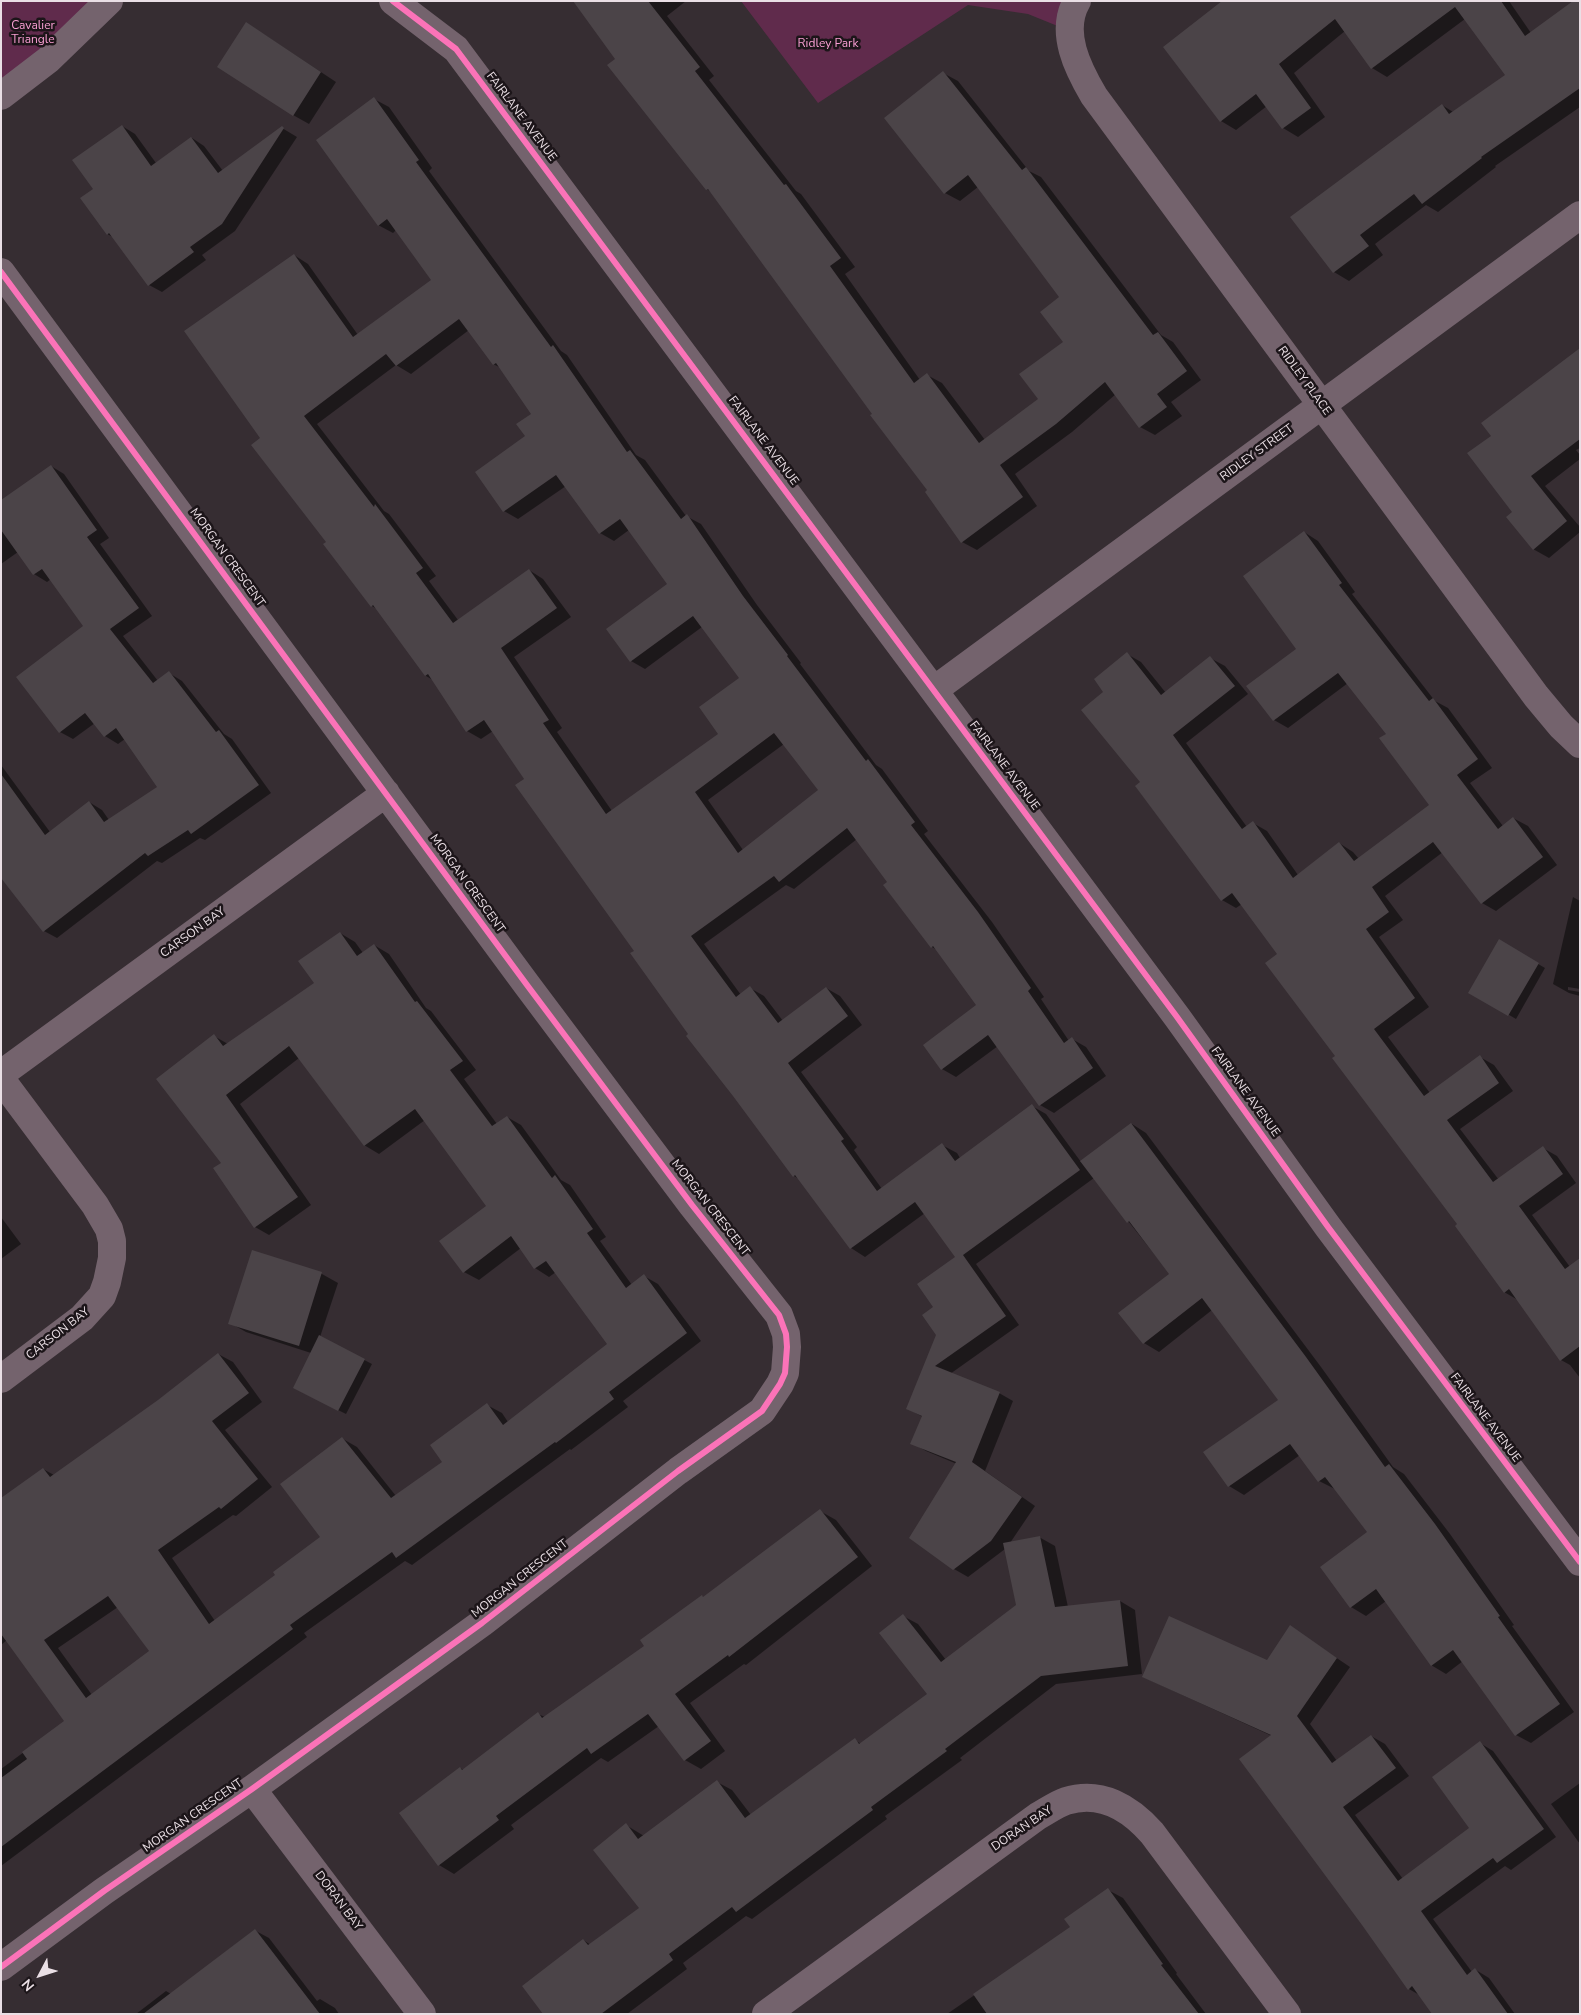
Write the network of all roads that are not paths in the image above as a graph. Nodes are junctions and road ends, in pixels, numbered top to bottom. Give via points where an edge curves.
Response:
1 (109, 1) edge
2 (393, 1) edge
3 (1077, 1) edge
4 (1, 96) edge
5 (1580, 215) edge
6 (1, 272) edge
7 (1322, 405) junction
8 (934, 690) junction
9 (1580, 744) edge
10 (386, 792) junction
11 (1, 1074) edge
12 (1, 1079) edge
13 (1, 1379) edge
14 (1580, 1562) edge
15 (252, 1789) junction
16 (1, 1967) edge
17 (422, 2014) edge
18 (766, 2014) edge
19 (1287, 2014) edge

1 - 4 street via 48,60
2 - 8 street, FAIRLANE AVENUE via 456,49
3 - 7 street, RIDLEY PLACE via 1070,31 1073,52 1079,71 1094,96
5 - 7 street, RIDLEY STREET
6 - 10 street, MORGAN CRESCENT
7 - 8 street, RIDLEY STREET
7 - 9 street, RIDLEY PLACE via 1536,696
8 - 14 street, FAIRLANE AVENUE via 1181,1022 1328,1227
10 - 11 street, CARSON BAY
10 - 15 street, MORGAN CRESCENT via 692,1205 779,1315 787,1340 785,1373 762,1411 678,1471 482,1623
12 - 13 street, CARSON BAY via 95,1205 112,1241 112,1258 102,1296 92,1309
15 - 16 street, MORGAN CRESCENT
15 - 17 street, DORAN BAY
18 - 19 street, DORAN BAY via 1038,1816 1066,1801 1092,1798 1127,1809 1152,1833

